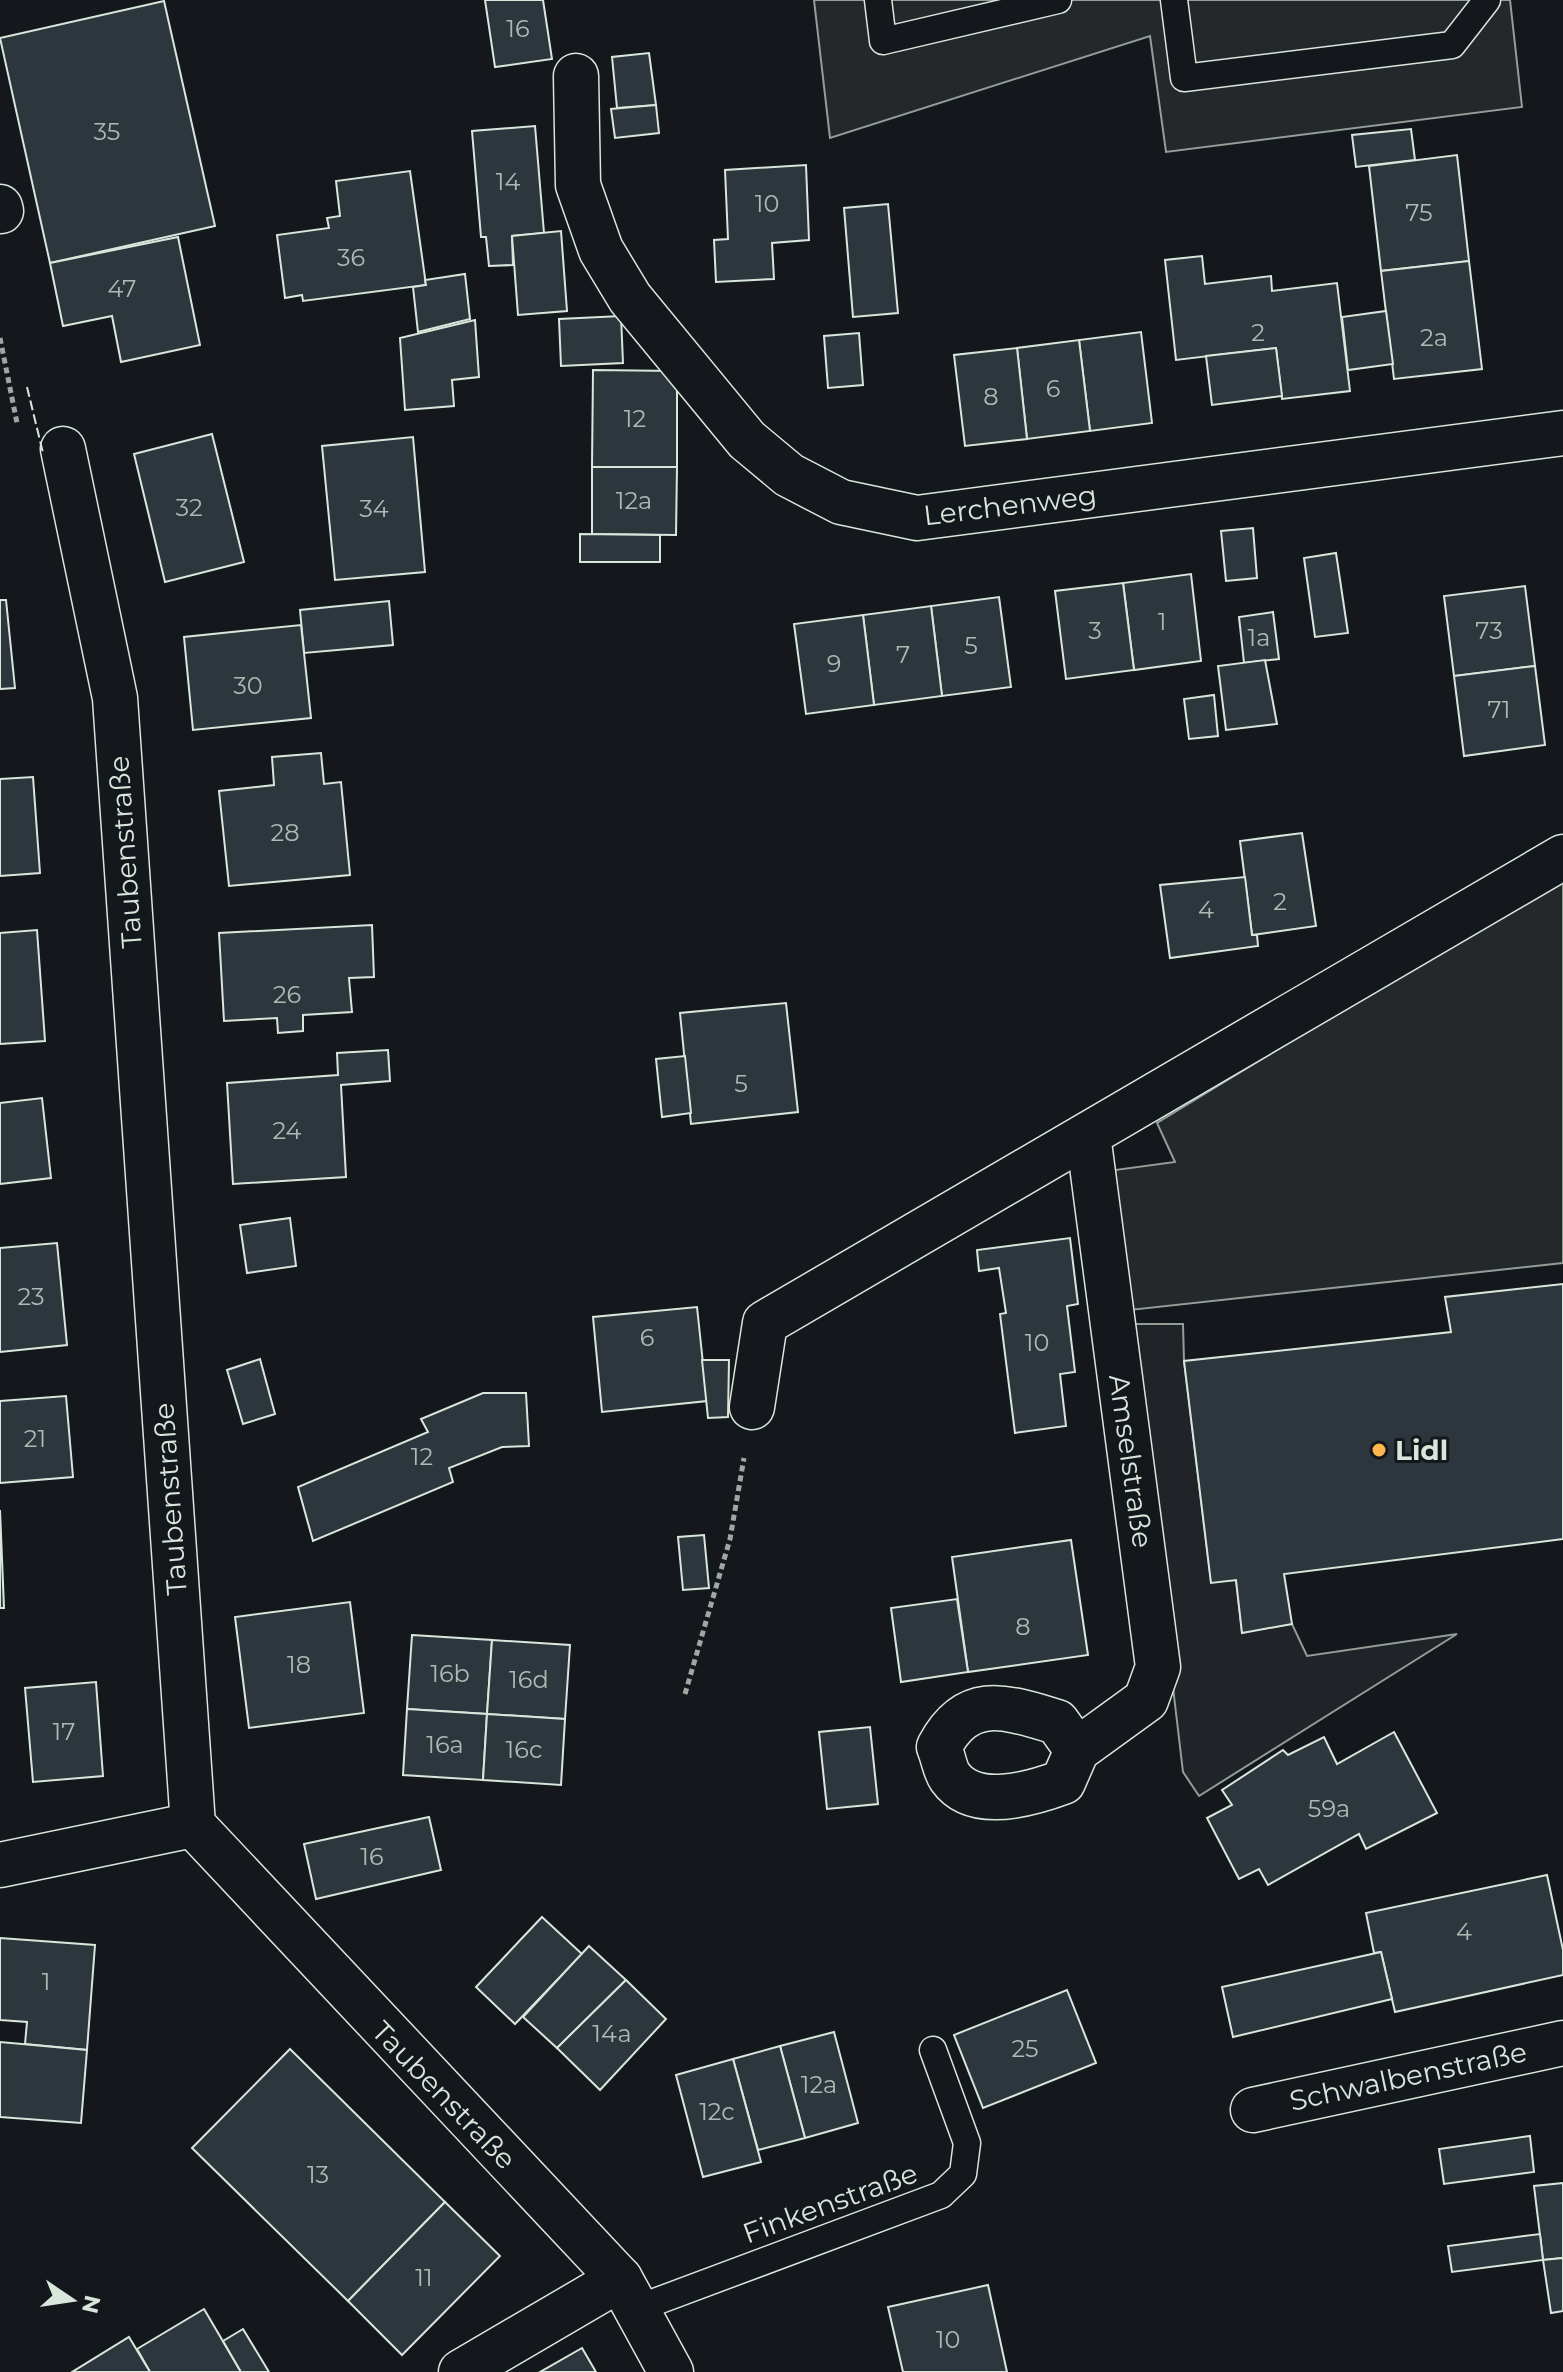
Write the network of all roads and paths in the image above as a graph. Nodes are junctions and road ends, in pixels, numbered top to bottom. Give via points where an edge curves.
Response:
1 (878, 0) edge
2 (1058, 0) edge
3 (1174, 0) edge
4 (1487, 0) edge
5 (576, 76) dead end
6 (0, 338) edge
7 (1563, 433) edge
8 (63, 449) joint
9 (1563, 857) edge
10 (1088, 1135) junction
11 (752, 1407) joint
12 (685, 1694) dead end
13 (1077, 1750) dead end
14 (193, 1825) junction
15 (0, 1865) edge
16 (1563, 2043) edge
17 (933, 2050) dead end
18 (1253, 2110) dead end
19 (628, 2294) junction
20 (461, 2372) edge
21 (671, 2372) edge

1 - 2 lane via 883,41
3 - 4 lane via 1184,78 1452,45
5 - 7 street, Lerchenweg via 578,185 601,250 630,298 747,440 789,475 841,502 917,518
6 - 8 path via 24,457
8 - 14 street, Taubenstraße via 115,698
9 - 10 street
10 - 11 street via 765,1323
10 - 13 street, Amselstraße via 1158,1667 1146,1700
11 - 12 path via 730,1539
14 - 15 street
14 - 19 street, Taubenstraße
16 - 18 street, Schwalbenstraße
17 - 19 lane, Finkenstraße via 967,2143 963,2174 941,2195
19 - 20 street
19 - 21 street, Taubenstraße

